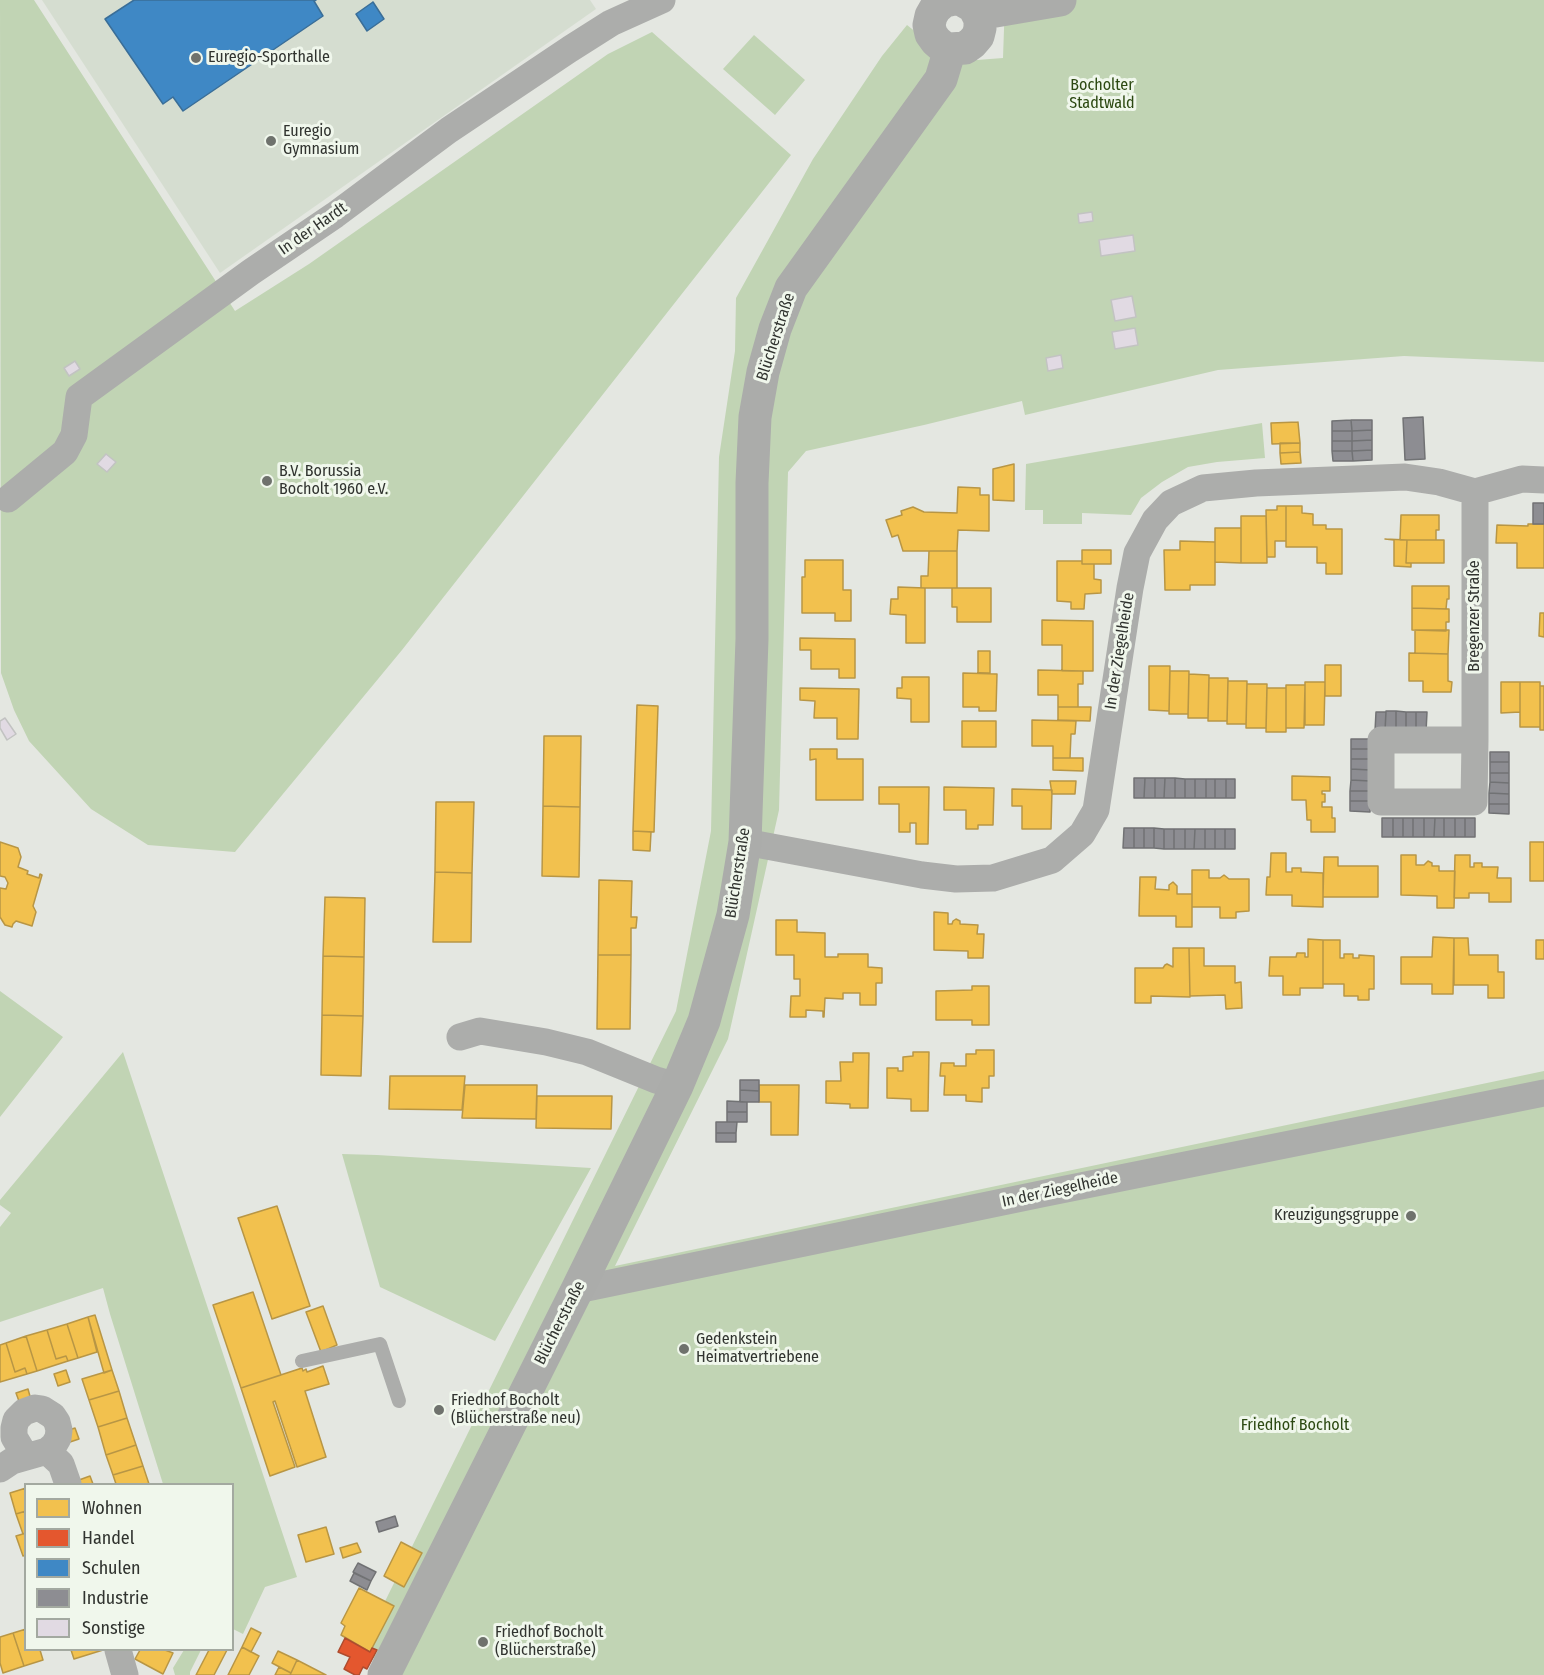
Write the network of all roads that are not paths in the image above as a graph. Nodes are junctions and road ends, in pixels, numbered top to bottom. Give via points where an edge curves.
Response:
1 (662, 0) edge
2 (1060, 0) edge
3 (1016, 4) edge
4 (949, 5) edge
5 (950, 49) junction
6 (1544, 480) edge
7 (1475, 492) junction
8 (8, 499) dead end
9 (1475, 740) dead end
10 (745, 842) junction
11 (460, 1037) dead end
12 (677, 1086) junction
13 (1544, 1093) edge
14 (577, 1290) junction
15 (302, 1361) dead end
16 (399, 1401) dead end
17 (0, 1469) edge
18 (67, 1483) edge
19 (118, 1651) edge
20 (125, 1675) edge
21 (384, 1675) edge

1 - 8 street, In der Hardt via 611,23 449,130 79,397 74,435 65,452
2 - 3 street
3 - 4 street
4 - 5 street via 931,16 929,25 936,41
4 - 5 street via 980,28 978,36 965,48
5 - 10 street, Blücherstraße via 941,79 791,288 763,372 755,417 752,483 752,639
6 - 7 street via 1522,479
7 - 9 street, Bregenzer Straße
7 - 10 street, In der Ziegelheide via 1405,477 1203,488 1171,503 1155,520 1137,553 1096,810 1082,834 1052,860 993,878 956,879
10 - 12 street, Blücherstraße via 718,973 704,1021
11 - 12 street via 480,1031 546,1042 587,1052
12 - 14 street, Blücherstraße
13 - 14 street, In der Ziegelheide
14 - 21 street, Blücherstraße
15 - 16 lane via 380,1344
17 - 18 street via 37,1454 61,1464
19 - 20 street

